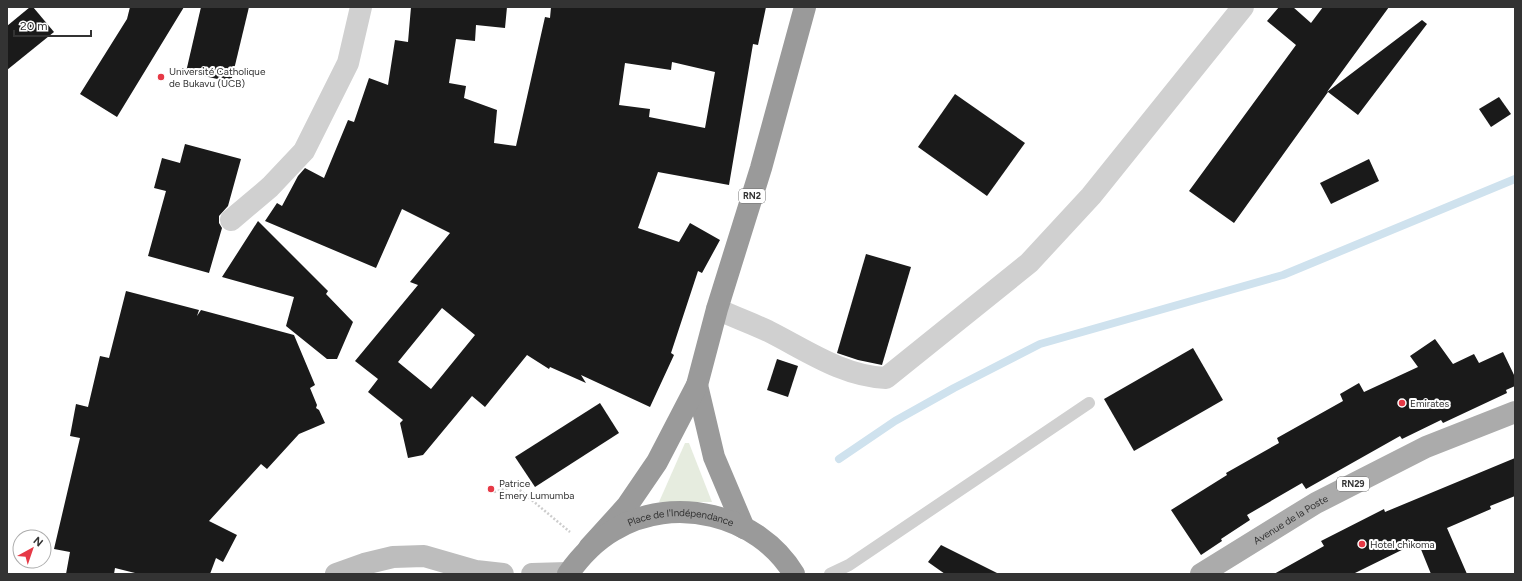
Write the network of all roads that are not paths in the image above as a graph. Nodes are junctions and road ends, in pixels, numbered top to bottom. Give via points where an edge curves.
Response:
1 (361, 7) edge
2 (805, 7) edge
3 (1243, 7) edge
4 (231, 220) dead end
5 (717, 309) junction
6 (697, 385) junction
7 (1089, 403) dead end
8 (1515, 412) edge
9 (744, 528) junction
10 (589, 548) junction
11 (477, 573) edge
12 (336, 574) edge
13 (503, 574) edge
14 (532, 574) edge
15 (568, 574) edge
16 (794, 574) edge
17 (830, 574) edge
18 (1201, 574) edge

1 - 4 street via 348,63 304,151 270,187
2 - 5 highway, RN2 via 761,168
3 - 5 street via 1091,196 1029,263 886,378 872,378 834,366 767,331
5 - 6 highway, RN2
6 - 9 highway, RN2 via 714,457
6 - 10 highway, RN2 via 657,462 626,506
7 - 17 lane via 850,565
8 - 18 main road, Avenue de la Poste / RN29 via 1426,447 1323,499
9 - 10 highway, Place de l'Indépendance via 701,513 656,514 634,520 614,530
9 - 16 highway, Place de l'Indépendance via 778,552
10 - 15 highway, Place de l'Indépendance
11 - 12 street via 424,556 393,557
11 - 13 street
14 - 15 street

